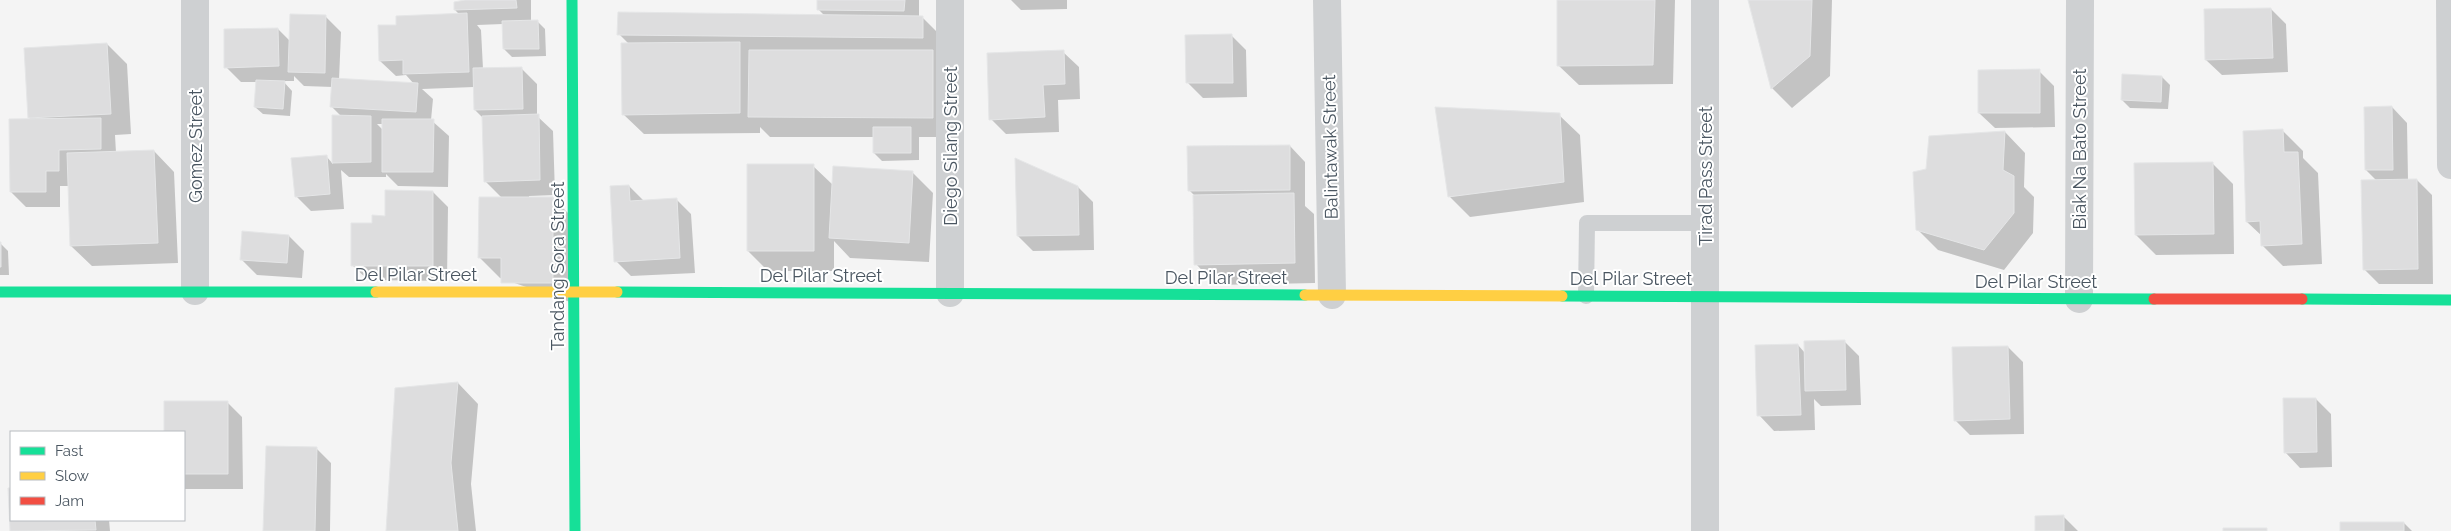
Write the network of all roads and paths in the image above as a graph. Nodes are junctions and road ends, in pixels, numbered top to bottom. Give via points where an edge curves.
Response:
1 (195, 0) edge
2 (572, 0) edge
3 (950, 0) edge
4 (1327, 0) edge
5 (1705, 0) edge
6 (2080, 0) edge
7 (2450, 0) edge
8 (2451, 165) edge
9 (1705, 223) junction
10 (0, 292) edge
11 (195, 292) junction
12 (575, 292) junction
13 (950, 293) junction
14 (1332, 295) junction
15 (1586, 296) junction
16 (1705, 296) junction
17 (2079, 299) junction
18 (2451, 300) edge
19 (575, 531) edge
20 (1705, 531) edge

1 - 11 street, Gomez Street
2 - 12 street, Tandang Sora Street
3 - 13 street, Diego Silang Street
4 - 14 street, Balintawak Street
5 - 9 street, Tirad Pass Street
6 - 17 street, Biak Na Bato Street
7 - 8 street
9 - 15 lane via 1587,223
9 - 16 street, Tirad Pass Street
10 - 11 street, Del Pilar Street
11 - 12 street, Del Pilar Street
12 - 13 street, Del Pilar Street
12 - 19 street, Tandang Sora Street
13 - 14 street, Del Pilar Street
14 - 15 street, Del Pilar Street
15 - 16 street, Del Pilar Street
16 - 17 street, Del Pilar Street
16 - 20 street, Tirad Pass Street
17 - 18 street, Del Pilar Street

